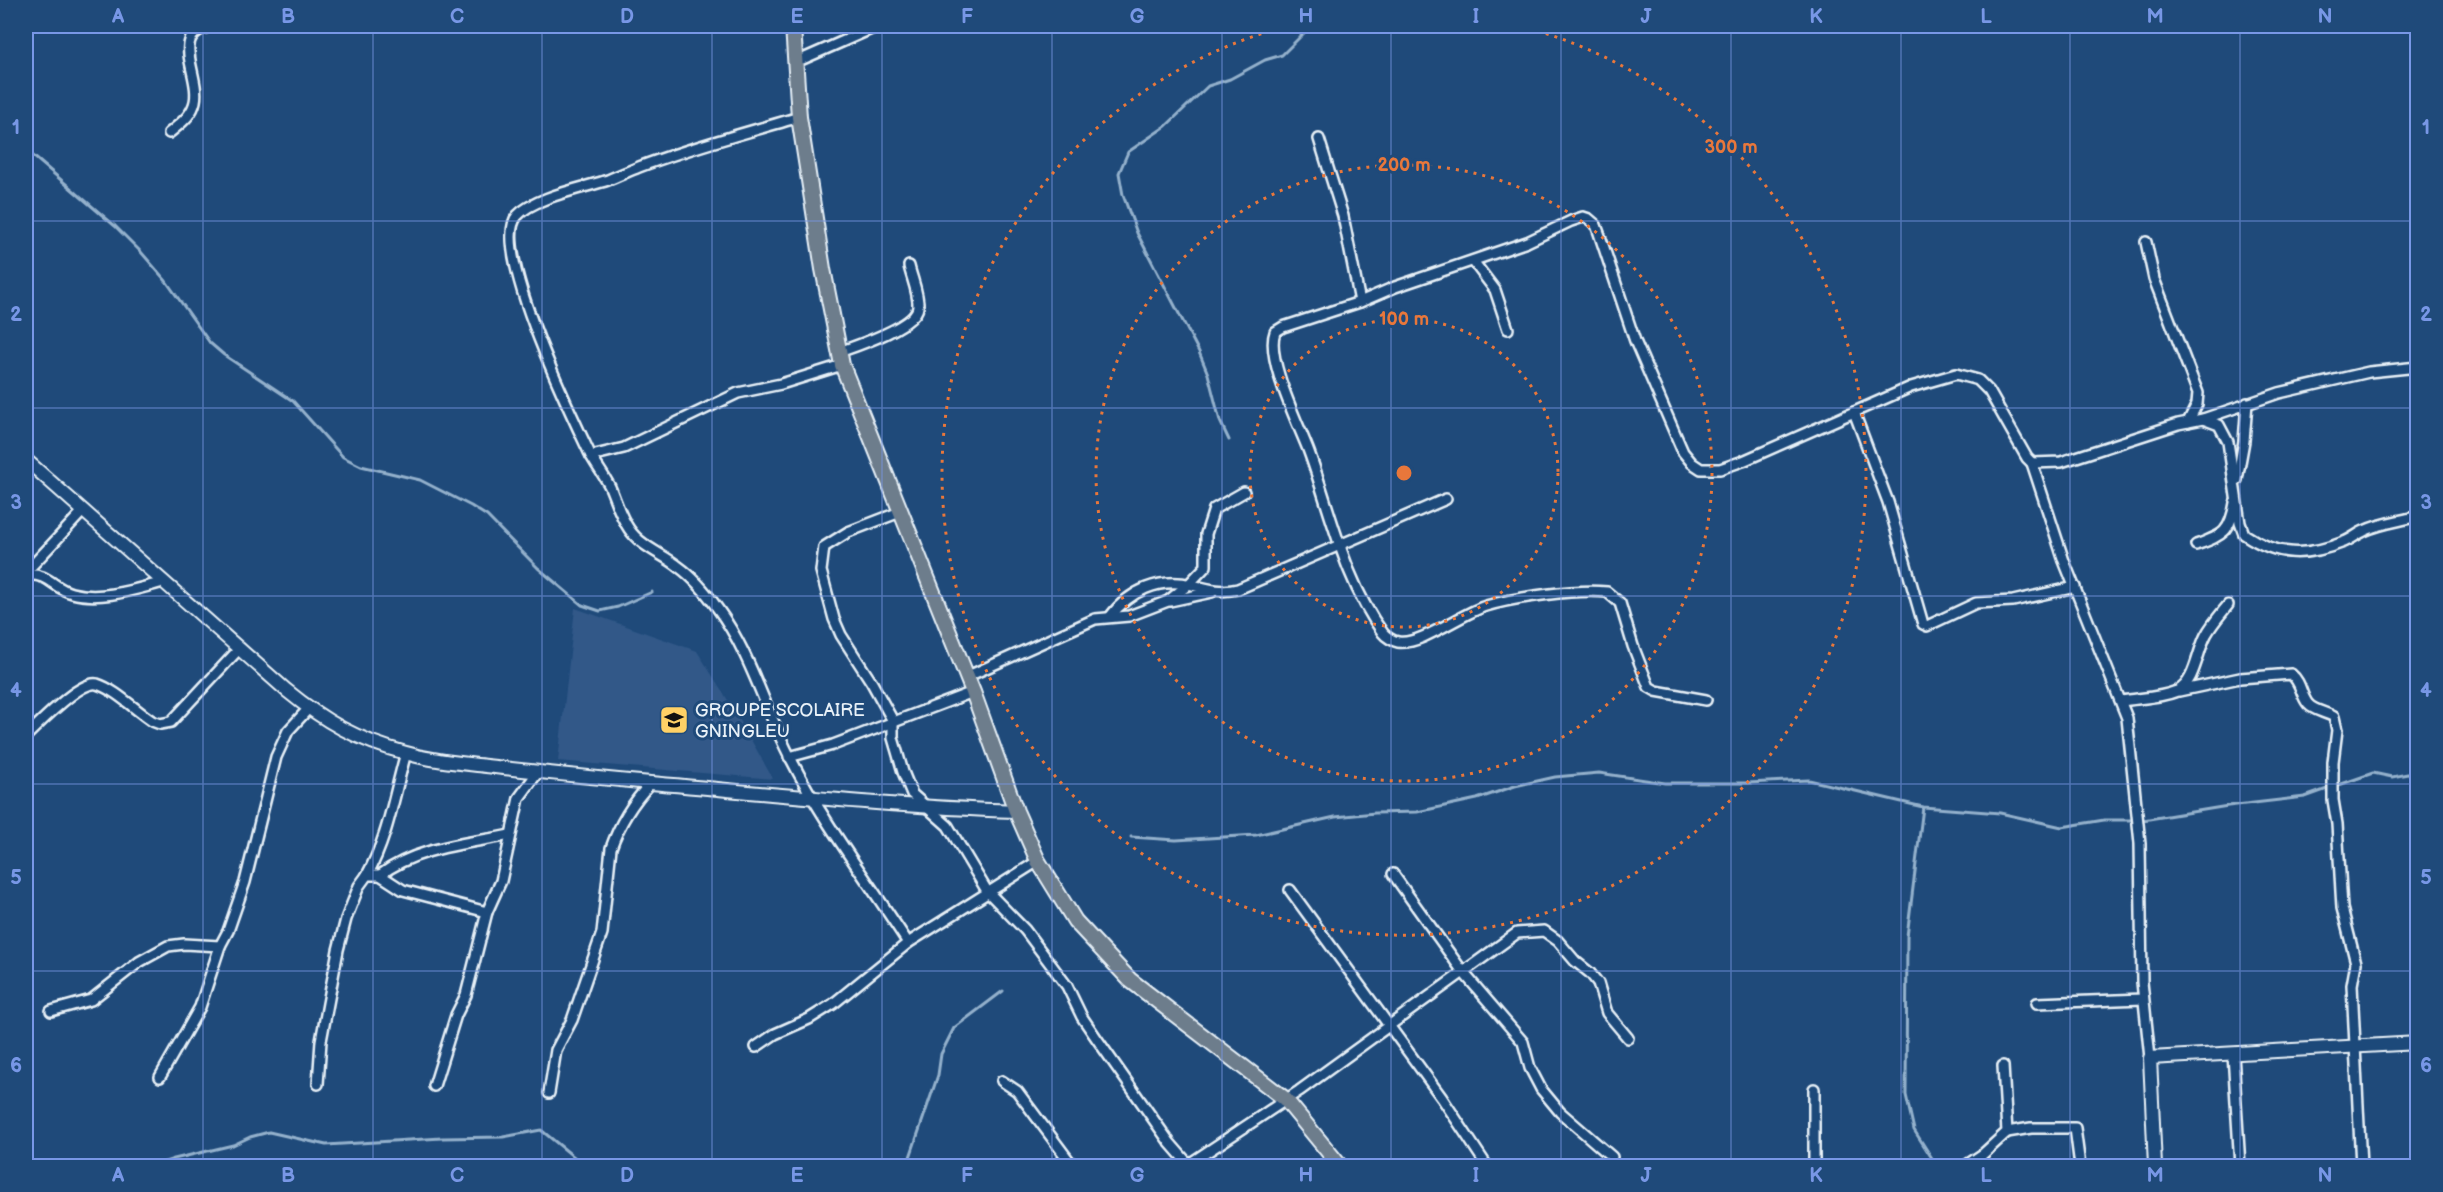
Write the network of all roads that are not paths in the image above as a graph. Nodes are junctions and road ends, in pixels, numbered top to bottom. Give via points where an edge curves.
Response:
1 (214, 26) edge
2 (793, 26) edge
3 (878, 26) edge
4 (796, 62) junction
5 (799, 117) junction
6 (169, 133) dead end
7 (1319, 139) dead end
8 (2146, 242) dead end
9 (1473, 261) junction
10 (909, 266) dead end
11 (1360, 302) junction
12 (1508, 329) dead end
13 (841, 359) junction
14 (2418, 367) edge
15 (2247, 403) junction
16 (1854, 412) junction
17 (2203, 419) junction
18 (2188, 422) junction
19 (591, 456) junction
20 (26, 460) edge
21 (2032, 463) junction
22 (1245, 492) dead end
23 (2236, 496) junction
24 (1446, 499) dead end
25 (84, 510) junction
26 (900, 512) junction
27 (2418, 516) edge
28 (2241, 525) junction
29 (2227, 529) junction
30 (2196, 545) dead end
31 (1341, 546) junction
32 (26, 573) edge
33 (164, 582) junction
34 (1190, 584) junction
35 (2075, 587) junction
36 (1215, 591) junction
37 (1168, 601) junction
38 (2228, 605) dead end
39 (1110, 617) junction
40 (240, 648) junction
41 (966, 677) junction
42 (2179, 691) junction
43 (973, 692) junction
44 (1706, 700) dead end
45 (2122, 701) junction
46 (309, 708) junction
47 (893, 721) junction
48 (26, 736) edge
49 (406, 753) junction
50 (789, 756) junction
51 (538, 772) junction
52 (651, 783) junction
53 (811, 799) junction
54 (927, 808) junction
55 (1016, 811) junction
56 (510, 835) junction
57 (1038, 861) junction
58 (380, 874) junction
59 (1393, 874) dead end
60 (367, 875) junction
61 (1290, 890) dead end
62 (987, 891) junction
63 (487, 912) junction
64 (908, 943) junction
65 (220, 946) junction
66 (1463, 972) junction
67 (2143, 999) junction
68 (2037, 1003) dead end
69 (51, 1011) dead end
70 (1388, 1025) junction
71 (1628, 1038) dead end
72 (2418, 1043) edge
73 (756, 1047) dead end
74 (2355, 1047) junction
75 (2233, 1054) junction
76 (2150, 1059) junction
77 (2003, 1066) dead end
78 (160, 1077) dead end
79 (1002, 1082) dead end
80 (318, 1084) dead end
81 (434, 1086) dead end
82 (1814, 1089) dead end
83 (549, 1093) dead end
84 (1285, 1099) junction
85 (2007, 1132) junction
86 (1612, 1157) dead end
87 (1188, 1166) edge
88 (1073, 1167) edge
89 (1340, 1167) edge
90 (1487, 1167) edge
91 (1814, 1167) edge
92 (1965, 1167) edge
93 (2080, 1167) edge
94 (2155, 1167) edge
95 (2240, 1167) edge
96 (2361, 1167) edge

1 - 6 street via 196,32 190,41 188,55 197,91 195,103
2 - 4 main road
3 - 4 street
4 - 5 main road
5 - 13 main road via 822,269
5 - 19 street via 567,191 516,217 511,228 512,244 525,299 546,357
7 - 11 street via 1343,216
8 - 18 street via 2154,279 2198,393
9 - 11 street
9 - 12 street via 1495,290
9 - 16 street via 1527,242 1571,220 1592,220 1632,333 1674,434 1683,452 1701,469 1719,470
10 - 13 street via 917,296 915,315
11 - 31 street via 1282,327 1272,340 1287,399
13 - 19 street via 781,384 738,393 624,448
13 - 26 main road
14 - 15 street via 2369,372
15 - 17 street
15 - 23 street
16 - 21 street via 1911,387 1956,374 1969,377 1989,391
16 - 35 street via 1888,502 1923,624 1944,620 1976,603 2013,601
17 - 18 street
17 - 23 street via 2219,425 2228,442
18 - 21 street via 2061,462
19 - 50 street via 609,484 630,531 647,547 680,567 718,608 755,677
20 - 25 street
21 - 35 street
22 - 34 street via 1214,509 1206,534 1206,566
23 - 28 street
23 - 29 street
24 - 31 street
25 - 32 street
25 - 33 street
26 - 41 main road
26 - 47 street via 848,532 824,547 821,571 841,634
27 - 28 street via 2364,531 2333,546 2287,554 2255,541 2244,534
28 - 29 street
29 - 30 street
31 - 36 street via 1238,589
31 - 44 street via 1364,601 1384,635 1398,642 1434,632 1486,606 1577,592 1607,592 1620,603 1649,687
32 - 33 street via 41,575 71,593 90,595
33 - 40 street
34 - 36 street
34 - 37 street
34 - 39 street via 1164,584 1140,590 1119,604
35 - 45 street
36 - 37 street
37 - 39 street via 1129,616
38 - 42 street via 2206,635 2190,680
39 - 41 street via 1084,623
40 - 46 street
40 - 48 street via 171,722 152,721 107,689 87,684
41 - 43 main road
42 - 45 street
42 - 74 street via 2240,678 2291,674 2299,680 2313,709 2334,717 2337,730 2332,779 2342,908 2356,963 2352,985
43 - 47 street
43 - 55 main road
45 - 67 street via 2140,843
46 - 49 street via 345,732
46 - 65 street via 288,731 276,757 245,882
47 - 50 street via 833,745
47 - 54 street via 893,738 905,778 912,794
49 - 51 street
49 - 60 street via 383,840
50 - 53 street
51 - 52 street
51 - 56 street via 519,798
52 - 53 street
52 - 83 street via 623,818 611,848 602,933 572,1020 556,1050
53 - 54 street
53 - 64 street
54 - 55 street
54 - 62 street via 948,826
55 - 57 main road
56 - 58 street via 428,852
56 - 63 street via 501,882
57 - 62 street
57 - 84 main road via 1075,921 1130,980
58 - 60 street
58 - 63 street via 403,890
59 - 66 street
60 - 80 street via 346,919 338,950 321,1041
61 - 70 street
62 - 64 street
62 - 87 street via 1025,930 1067,986 1082,1017
63 - 81 street via 466,995
64 - 73 street via 833,1004
65 - 69 street via 168,946 139,962 91,1000
65 - 78 street via 200,1007
66 - 70 street
66 - 71 street via 1517,933 1544,931 1598,983 1607,1013
66 - 86 street via 1523,1042 1541,1089 1560,1112
67 - 68 street
67 - 76 street
70 - 84 street
70 - 90 street
72 - 74 street
74 - 75 street
74 - 96 street
75 - 76 street
75 - 95 street
76 - 94 street
77 - 85 street
79 - 88 street via 1017,1091
82 - 91 street
84 - 87 street
84 - 89 main road
85 - 92 street
85 - 93 street via 2075,1128

